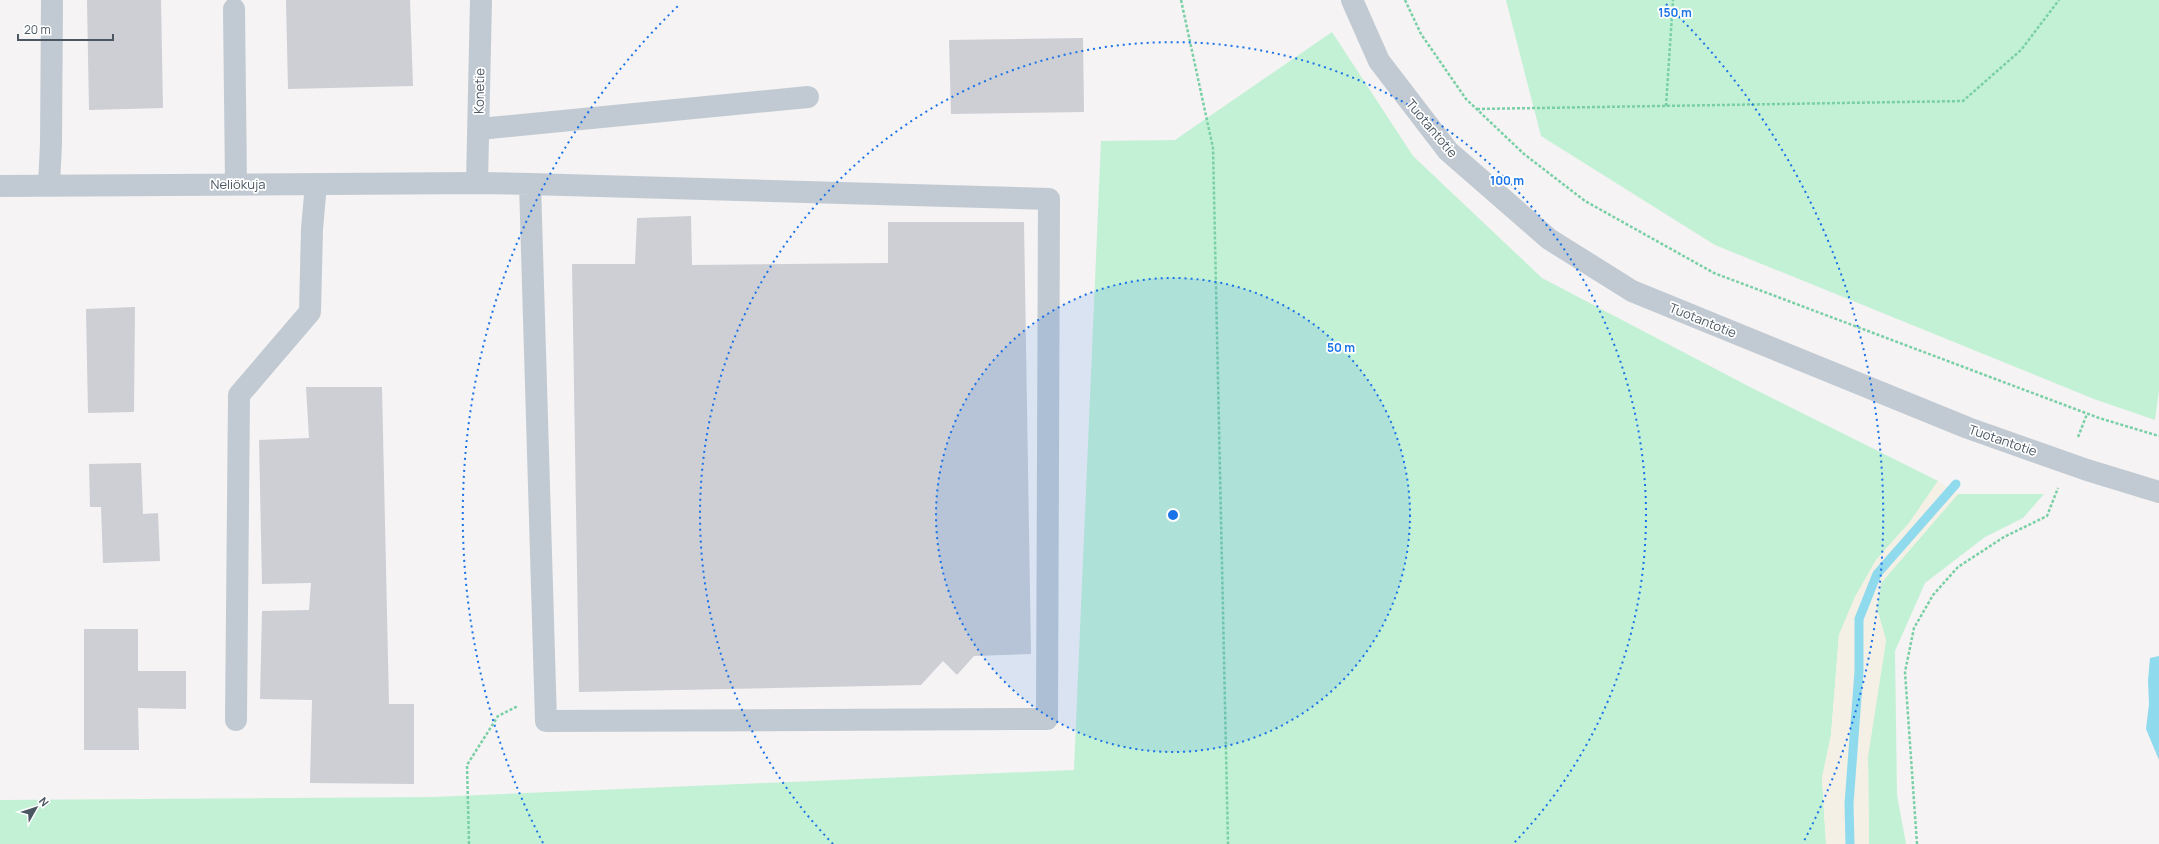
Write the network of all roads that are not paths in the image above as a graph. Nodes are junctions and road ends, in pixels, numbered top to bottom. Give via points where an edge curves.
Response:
1 (52, 0) edge
2 (481, 0) edge
3 (1352, 0) edge
4 (234, 10) dead end
5 (808, 97) dead end
6 (479, 129) junction
7 (477, 182) junction
8 (236, 184) junction
9 (316, 184) junction
10 (530, 184) junction
11 (48, 185) junction
12 (0, 186) edge
13 (2159, 492) edge
14 (236, 720) dead end

1 - 11 street via 51,144
2 - 6 street, Konetie
3 - 13 street, Tuotantotie via 1379,61 1448,151 1549,239 1632,291 1968,428
4 - 8 street
5 - 6 street
6 - 7 street, Konetie
7 - 9 street, Neliökuja
7 - 10 street, Neliökuja
8 - 9 street, Neliökuja
8 - 11 street, Neliökuja
9 - 14 street via 310,312 238,395
10 - 10 street, Neliökuja via 1049,199 1046,719 546,721
11 - 12 street, Neliökuja

